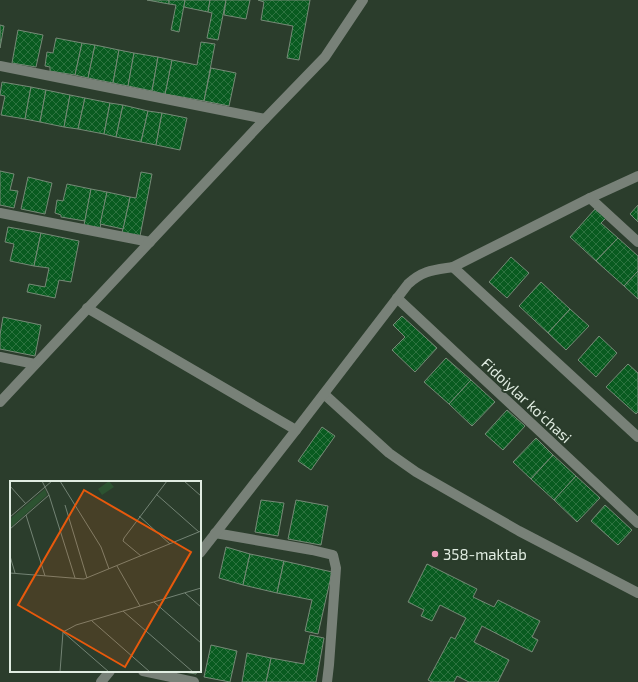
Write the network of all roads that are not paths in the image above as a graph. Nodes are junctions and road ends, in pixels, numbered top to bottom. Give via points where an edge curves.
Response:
1 (363, 0) edge
2 (0, 66) edge
3 (265, 119) junction
4 (638, 176) edge
5 (590, 198) junction
6 (0, 213) edge
7 (150, 242) junction
8 (638, 242) edge
9 (453, 267) junction
10 (397, 298) junction
11 (87, 308) junction
12 (0, 357) edge
13 (35, 364) junction
14 (324, 394) junction
15 (0, 402) edge
16 (296, 430) junction
17 (638, 437) edge
18 (638, 523) edge
19 (215, 533) junction
20 (201, 552) edge
21 (638, 593) edge
22 (109, 672) edge
23 (147, 672) edge
24 (101, 682) edge
25 (194, 682) edge
26 (327, 682) edge

1 - 3 street via 325,57
2 - 3 street
3 - 7 street
4 - 5 street
5 - 8 street
5 - 9 street
6 - 7 street
7 - 11 street
9 - 10 street via 421,274 408,284
9 - 17 street
10 - 14 street
10 - 18 street, Fidoiylar ko'chasi
11 - 13 street
11 - 16 street
12 - 13 street
13 - 15 street
14 - 16 street
14 - 21 street via 389,453 416,472 519,531
16 - 19 street
19 - 20 street
19 - 26 street via 333,555 336,568
22 - 24 street
23 - 25 street

